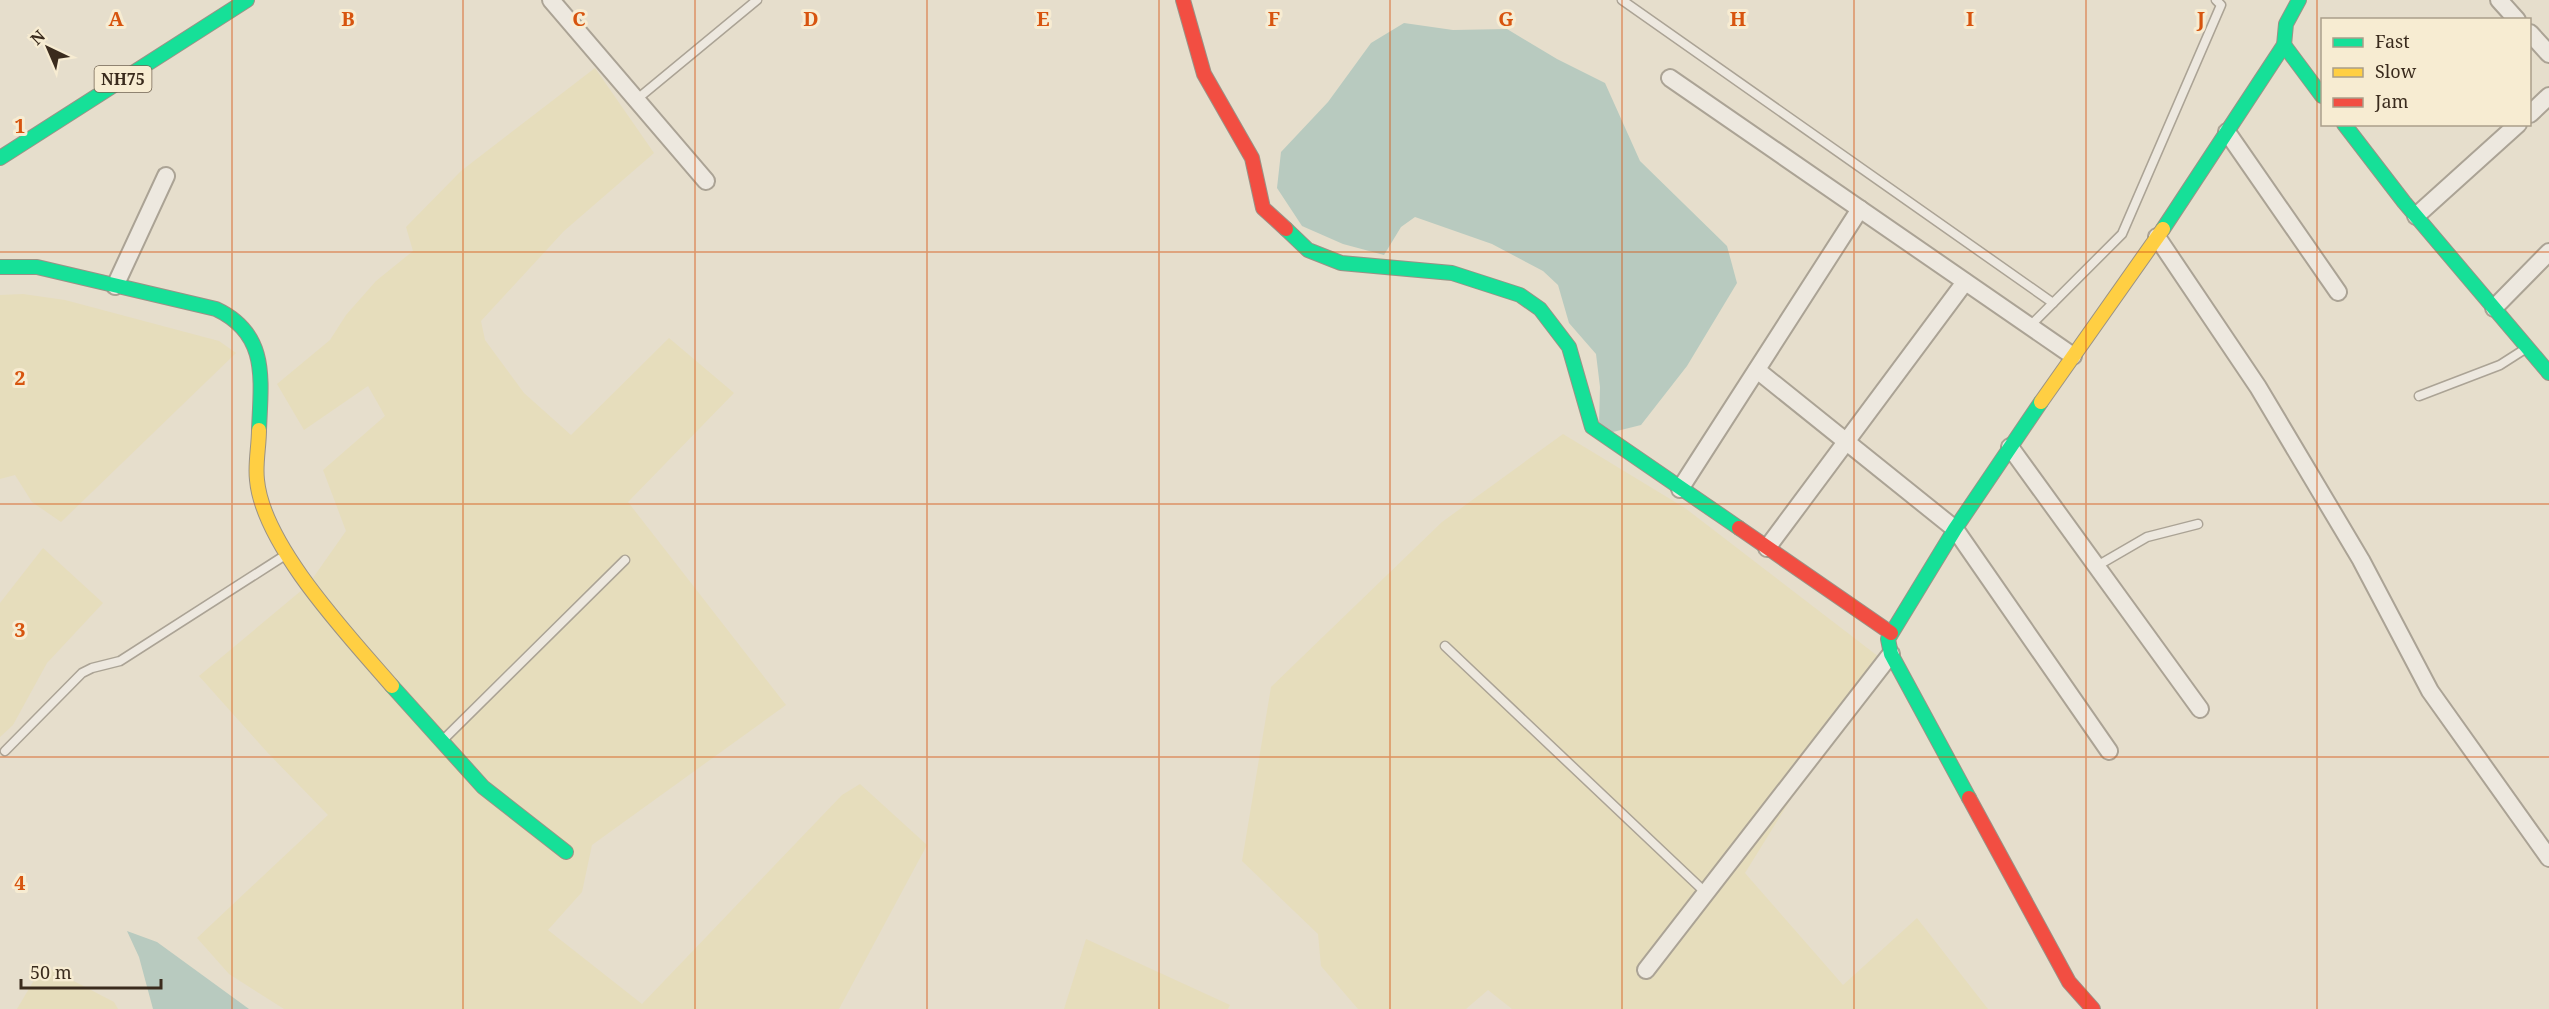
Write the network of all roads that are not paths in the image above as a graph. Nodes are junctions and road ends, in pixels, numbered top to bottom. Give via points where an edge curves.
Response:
1 (247, 0) edge
2 (550, 0) edge
3 (757, 0) edge
4 (1183, 0) edge
5 (1622, 0) edge
6 (2216, 0) edge
7 (2298, 0) edge
8 (2499, 0) edge
9 (2515, 18) edge
10 (2531, 35) edge
11 (2284, 45) junction
12 (2549, 54) edge
13 (1670, 78) dead end
14 (2321, 95) edge
15 (2549, 96) edge
16 (636, 100) junction
17 (2531, 112) edge
18 (2346, 126) edge
19 (2516, 126) edge
20 (2228, 132) junction
21 (0, 158) edge
22 (166, 176) dead end
23 (706, 181) dead end
24 (1860, 209) junction
25 (2416, 216) junction
26 (2157, 237) junction
27 (2549, 252) edge
28 (0, 267) edge
29 (1965, 282) junction
30 (116, 286) junction
31 (2338, 292) dead end
32 (2053, 303) junction
33 (2494, 308) junction
34 (2030, 326) junction
35 (2528, 347) junction
36 (2073, 356) junction
37 (1756, 370) junction
38 (2549, 373) edge
39 (2419, 396) dead end
40 (1846, 441) junction
41 (2010, 447) junction
42 (1680, 489) junction
43 (2198, 524) dead end
44 (1955, 529) junction
45 (1767, 548) junction
46 (287, 554) junction
47 (625, 560) dead end
48 (2097, 566) junction
49 (1891, 633) junction
50 (1444, 646) dead end
51 (1891, 654) junction
52 (2200, 709) dead end
53 (440, 744) junction
54 (5, 751) dead end
55 (2109, 751) dead end
56 (566, 852) dead end
57 (2549, 858) edge
58 (1706, 893) junction
59 (1646, 970) dead end
60 (2093, 1009) edge

1 - 21 main road, NH75
2 - 16 street
3 - 16 lane
4 - 42 main road via 1204,74 1251,158 1263,208 1308,250 1341,263 1452,273 1520,295 1540,309 1569,347 1592,427
5 - 32 lane
6 - 32 lane via 2221,5 2122,234
7 - 11 main road via 2286,24
8 - 9 street
10 - 12 street
11 - 14 main road
11 - 20 main road
13 - 24 street
15 - 17 street
16 - 23 street
18 - 25 main road
19 - 25 street
20 - 26 main road
20 - 31 street
22 - 30 street
24 - 29 street
24 - 37 street
25 - 33 main road
26 - 36 main road
26 - 57 street via 2295,448 2361,560 2430,692
27 - 33 street
28 - 30 main road via 37,267
29 - 34 street
29 - 40 street
30 - 46 main road via 231,315 255,342 260,363 257,481 261,499
32 - 34 lane
33 - 35 main road
34 - 36 street
35 - 38 main road
35 - 39 lane via 2500,364
36 - 41 main road
37 - 40 street
37 - 42 street
40 - 44 street
40 - 45 street
41 - 44 main road
41 - 48 street
42 - 45 main road
43 - 48 lane via 2147,537
44 - 49 main road
44 - 55 street
45 - 49 main road
46 - 53 main road via 332,615
46 - 54 lane via 120,661 81,673
47 - 53 lane
48 - 52 street
49 - 51 main road
50 - 58 lane
51 - 58 street
51 - 60 main road via 2069,982
53 - 56 main road via 485,789
58 - 59 street

